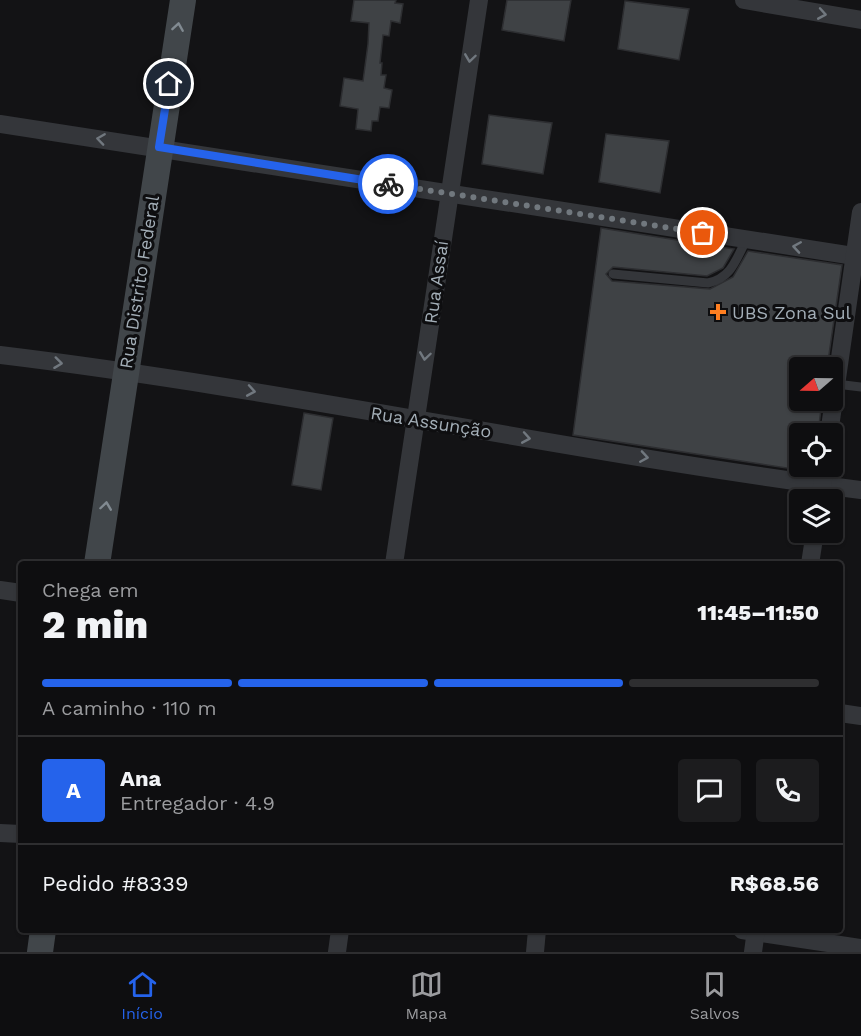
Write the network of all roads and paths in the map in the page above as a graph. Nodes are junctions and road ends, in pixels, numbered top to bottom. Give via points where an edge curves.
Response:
1 (183, 0) edge
2 (479, 0) edge
3 (744, 0) edge
4 (861, 20) edge
5 (0, 124) edge
6 (159, 147) junction
7 (449, 194) junction
8 (861, 212) edge
9 (746, 240) junction
10 (858, 257) edge
11 (613, 274) dead end
12 (0, 356) edge
13 (841, 357) edge
14 (125, 371) junction
15 (843, 385) edge
16 (861, 387) edge
17 (416, 419) junction
18 (804, 489) edge
19 (861, 490) edge
20 (843, 491) edge
21 (813, 543) edge
22 (97, 561) edge
23 (394, 561) edge
24 (810, 561) edge
25 (0, 590) edge
26 (18, 593) edge
27 (843, 713) edge
28 (861, 716) edge
29 (0, 833) edge
30 (18, 834) edge
31 (43, 933) edge
32 (340, 933) edge
33 (537, 933) edge
34 (751, 933) edge
35 (764, 933) edge
36 (861, 948) edge
37 (40, 952) edge
38 (337, 952) edge
39 (535, 952) edge
40 (753, 952) edge

6 -> 1 street, Rua Distrito Federal
2 -> 7 street, Rua Assaí
3 -> 4 street
6 -> 5 street
6 - 7 street
6 - 14 street, Rua Distrito Federal
7 - 9 street
7 -> 17 street, Rua Assaí
8 - 10 street
10 -> 9 street
9 - 11 lane via 730,272 708,284
10 - 13 street
12 -> 14 street, Rua Assunção
14 -> 17 street, Rua Assunção
22 -> 14 street, Rua Distrito Federal
15 - 16 lane
17 -> 18 street, Rua Assunção
17 - 23 street, Rua Assaí
19 - 20 street, Rua Assunção
21 - 24 street
25 - 26 street
27 - 28 street
29 - 30 street
31 - 37 street
32 - 38 street
33 - 39 street
34 - 40 street
35 - 36 street

